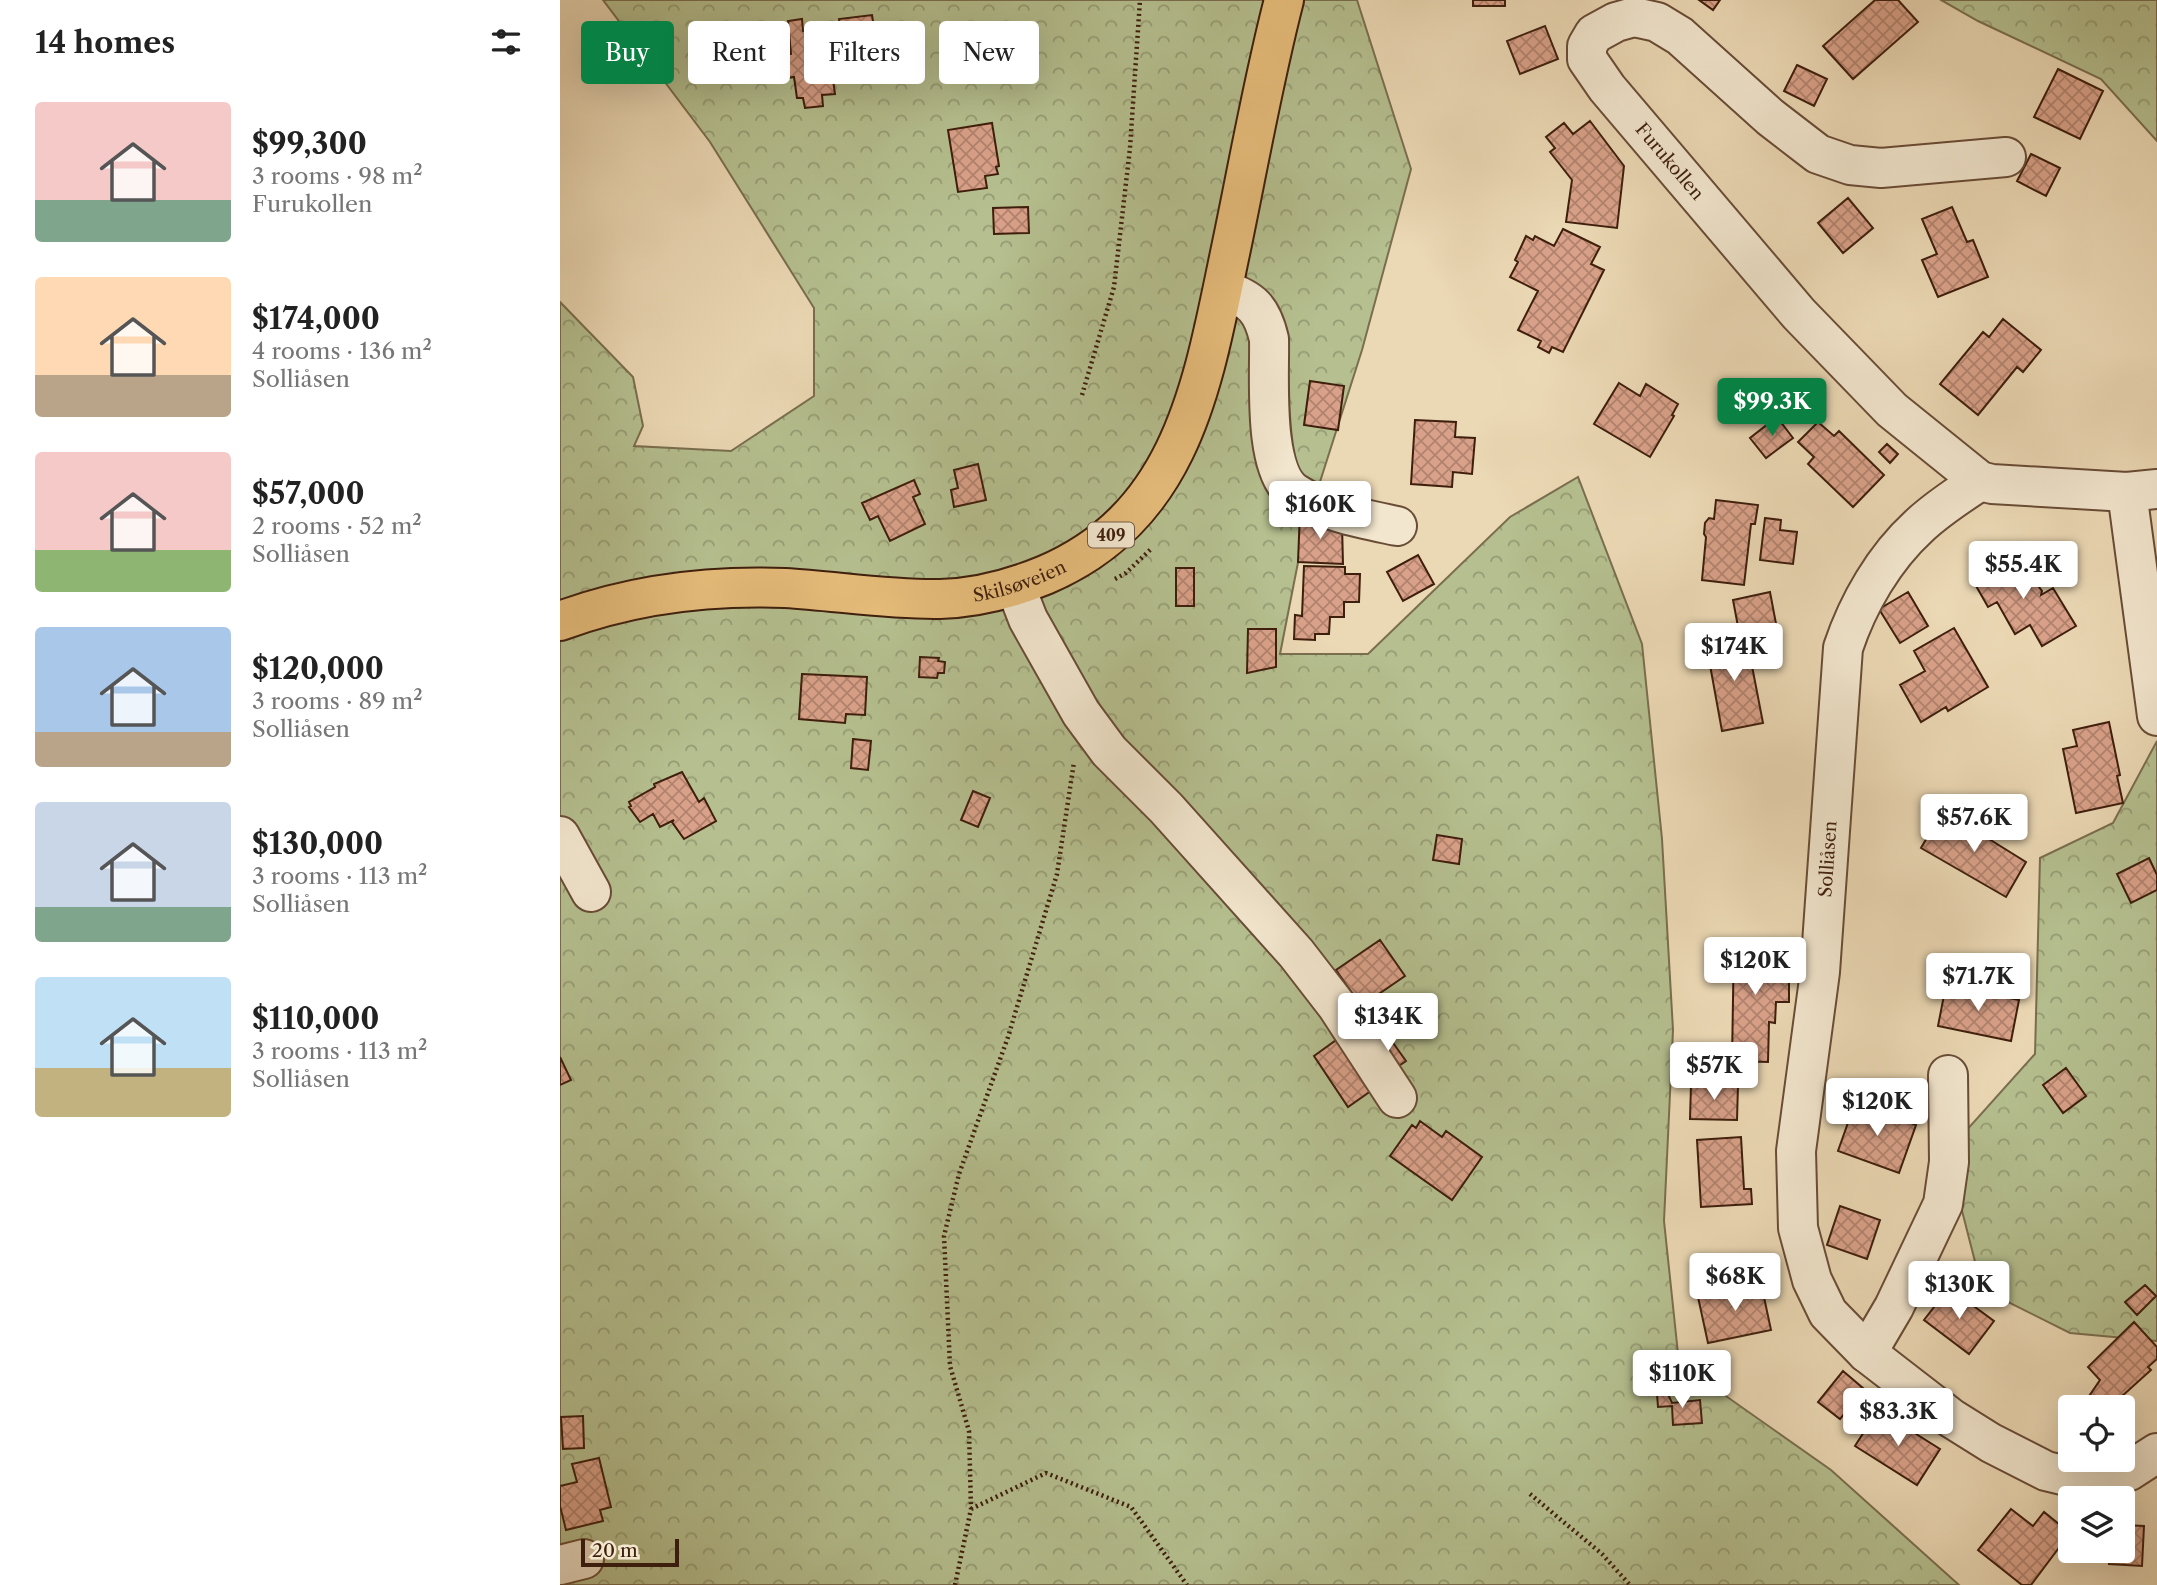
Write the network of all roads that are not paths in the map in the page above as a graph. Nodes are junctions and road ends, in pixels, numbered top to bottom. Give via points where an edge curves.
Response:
1 (1284, 0) edge
2 (2006, 157) dead end
3 (1223, 290) junction
4 (1980, 481) junction
5 (2142, 491) edge
6 (1397, 526) dead end
7 (1016, 587) junction
8 (560, 621) edge
9 (2157, 716) edge
10 (560, 836) edge
11 (591, 892) dead end
12 (1948, 1075) dead end
13 (1397, 1098) dead end
14 (1867, 1353) junction
15 (2157, 1453) edge

1 - 3 main road, Skilsøveien / 409
2 - 4 street, Furukollen via 1881,168 1850,165 1818,154 1680,36 1657,22 1634,17 1616,22 1594,34 1587,46 1587,59 1607,88 1799,314 1892,410
3 - 6 street via 1248,299 1265,324 1270,436 1284,481 1294,493 1342,513
3 - 7 main road, Skilsøveien / 409 via 1198,392 1161,478 1125,525 1071,564
4 - 5 street
4 - 14 street, Solliåsen via 1918,526 1887,561 1854,615 1843,648 1820,972 1796,1151 1798,1228 1812,1280 1828,1313
5 - 9 street
7 - 8 main road, Skilsøveien / 409 via 939,599 782,588 675,591 601,606
7 - 13 street via 1028,619 1081,713 1109,751 1296,953
10 - 11 street
12 - 14 street via 1949,1162 1943,1204
14 - 15 street, Solliåsen via 1951,1418 2046,1471 2105,1479 2129,1471

